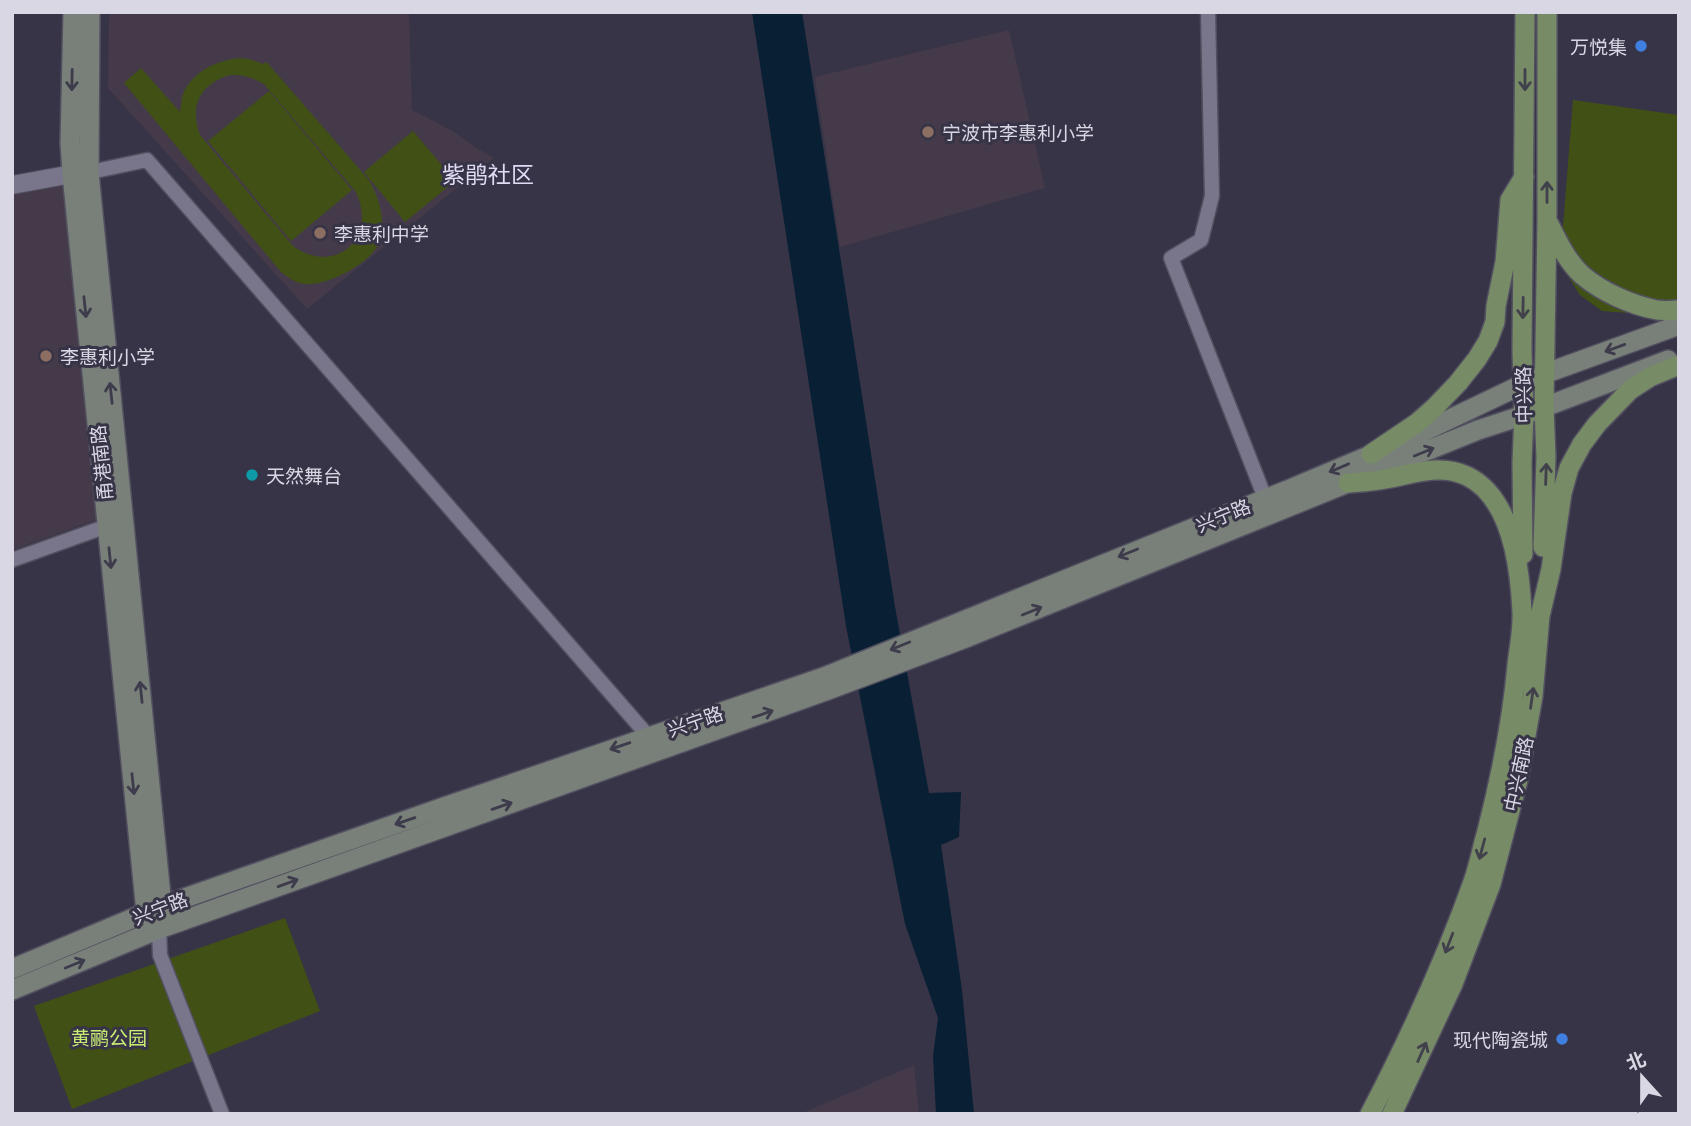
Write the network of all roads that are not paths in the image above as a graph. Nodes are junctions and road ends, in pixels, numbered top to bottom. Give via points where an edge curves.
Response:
1 (73, 12) edge
2 (90, 12) edge
3 (1209, 12) edge
4 (1525, 12) edge
5 (1547, 12) edge
6 (80, 174) junction
7 (1524, 176) junction
8 (12, 185) edge
9 (1547, 220) junction
10 (1679, 310) edge
11 (1679, 325) edge
12 (1488, 341) joint
13 (1679, 356) edge
14 (1679, 365) edge
15 (1544, 374) junction
16 (1523, 385) junction
17 (1544, 407) junction
18 (1524, 415) junction
19 (1371, 454) junction
20 (1348, 483) junction
21 (1479, 484) joint
22 (1265, 498) junction
23 (107, 526) junction
24 (12, 560) edge
25 (1531, 615) junction
26 (966, 629) junction
27 (826, 684) junction
28 (649, 737) junction
29 (1483, 882) junction
30 (154, 909) junction
31 (159, 929) junction
32 (12, 969) edge
33 (12, 990) edge
34 (222, 1114) edge
35 (1370, 1114) edge
36 (1392, 1114) edge

1 -> 6 main road, 甬港南路 via 70,143
2 - 6 main road, 甬港南路
3 - 22 street via 1212,196 1200,240 1171,258
4 -> 7 main road, 中兴路
9 -> 5 main road, 中兴路
6 - 8 street
6 -> 23 main road, 甬港南路
6 - 28 street via 147,160
30 -> 6 main road, 甬港南路
7 - 12 main road, 中兴路 via 1510,200 1504,262
7 -> 16 main road, 中兴路
9 - 10 main road, 中兴路 via 1581,274 1605,291 1659,311
9 - 15 main road, 中兴路
11 -> 15 main road, 兴宁路
12 - 19 main road, 兴宁路 via 1435,407
13 - 17 main road, 兴宁路
14 - 25 main road, 中兴南路 via 1630,390 1582,444 1562,494 1551,569
15 - 16 main road, 兴宁路
15 - 17 main road, 中兴路
16 - 18 main road, 中兴路
16 - 19 main road, 兴宁路
17 - 18 main road, 兴宁路
25 -> 17 main road, 中兴路 via 1546,457
20 -> 18 main road, 兴宁路
18 - 25 main road, 中兴路 via 1522,463
19 -> 22 main road, 兴宁路
20 - 21 main road, 兴宁路 via 1442,469
26 -> 20 main road, 兴宁路
21 - 25 main road, 中兴南路 via 1494,498 1506,520
22 -> 26 main road, 兴宁路
23 - 24 street
23 -> 30 main road, 甬港南路
25 - 29 main road, 中兴南路 via 1533,696 1518,780
26 - 27 main road, 兴宁路
27 - 28 main road, 兴宁路
31 -> 27 main road, 兴宁路
28 -> 30 main road, 兴宁路
29 -> 35 main road, 中兴南路
36 -> 29 main road, 中兴南路 via 1453,984
30 - 31 main road
30 - 32 main road, 兴宁路
33 -> 31 main road, 兴宁路
31 - 34 street via 160,955

